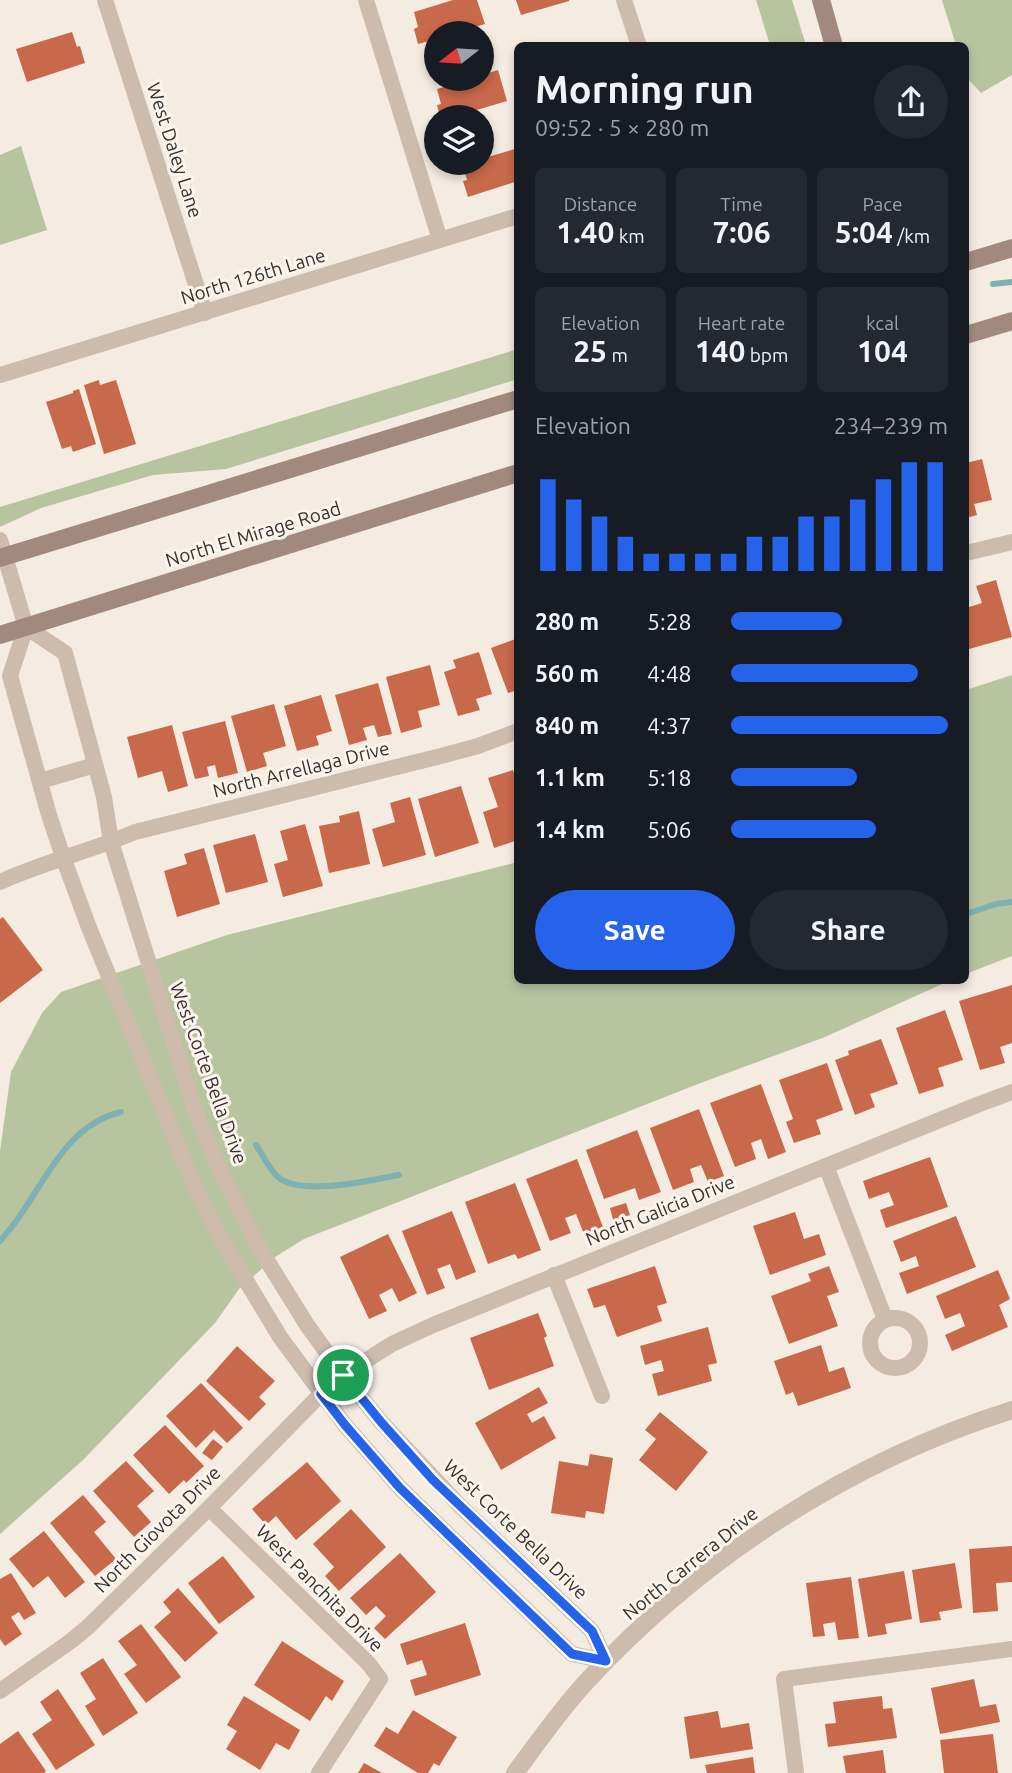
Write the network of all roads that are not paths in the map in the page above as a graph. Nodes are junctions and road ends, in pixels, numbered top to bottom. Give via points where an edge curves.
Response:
1 (104, 0) edge
2 (366, 0) edge
3 (624, 0) edge
4 (821, 0) edge
5 (638, 42) edge
6 (833, 42) edge
7 (514, 217) edge
8 (440, 240) junction
9 (1012, 248) edge
10 (969, 261) edge
11 (205, 313) junction
12 (1012, 321) edge
13 (969, 334) edge
14 (0, 376) edge
15 (514, 400) edge
16 (514, 474) edge
17 (1012, 542) edge
18 (2, 552) edge
19 (969, 552) edge
20 (26, 627) junction
21 (0, 635) edge
22 (514, 732) edge
23 (95, 765) junction
24 (40, 781) junction
25 (111, 842) junction
26 (63, 857) junction
27 (0, 883) edge
28 (1012, 1092) edge
29 (826, 1166) junction
30 (554, 1275) junction
31 (886, 1319) dead end
32 (332, 1384) junction
33 (602, 1396) dead end
34 (1012, 1410) edge
35 (209, 1508) junction
36 (1012, 1649) edge
37 (606, 1661) junction
38 (0, 1691) edge
39 (320, 1773) edge
40 (515, 1773) edge
41 (796, 1773) edge

1 - 11 street, West Daley Lane
2 - 8 street
3 - 5 street
4 - 6 main road
7 - 8 street, North 126th Lane
8 - 11 street, North 126th Lane
9 - 10 main road
11 - 14 street, North 126th Lane
12 - 13 main road
15 - 18 main road
16 - 20 main road, North El Mirage Road
17 - 19 street
18 - 20 street
20 - 21 main road, North El Mirage Road
20 - 23 street, West Corte Bella Drive via 65,653
20 - 24 street, West Corte Bella Drive via 9,676
22 - 25 street, North Arrellaga Drive via 478,746 135,832
23 - 24 street
23 - 25 street, West Corte Bella Drive
24 - 26 street, West Corte Bella Drive
25 - 26 street, North Arrellaga Drive
25 - 32 street, West Corte Bella Drive via 194,1108 258,1246 307,1325
26 - 27 street, North Arrellaga Drive
26 - 32 street, West Corte Bella Drive via 215,1228 272,1326
28 - 29 street, North Galicia Drive
29 - 30 street, North Galicia Drive
29 - 31 street
30 - 32 street, North Galicia Drive via 412,1334
30 - 33 street
32 - 35 street, North Giovota Drive
32 - 37 street, West Corte Bella Drive via 381,1422 433,1480 592,1631
32 - 37 street, West Corte Bella Drive via 345,1425 400,1488 572,1654
34 - 37 street, North Carrera Drive via 876,1464 832,1487 738,1547 684,1589
35 - 38 street, North Giovota Drive via 71,1642
35 - 39 street, West Panchita Drive via 380,1679
36 - 41 street via 784,1679
37 - 40 street, North Carrera Drive

